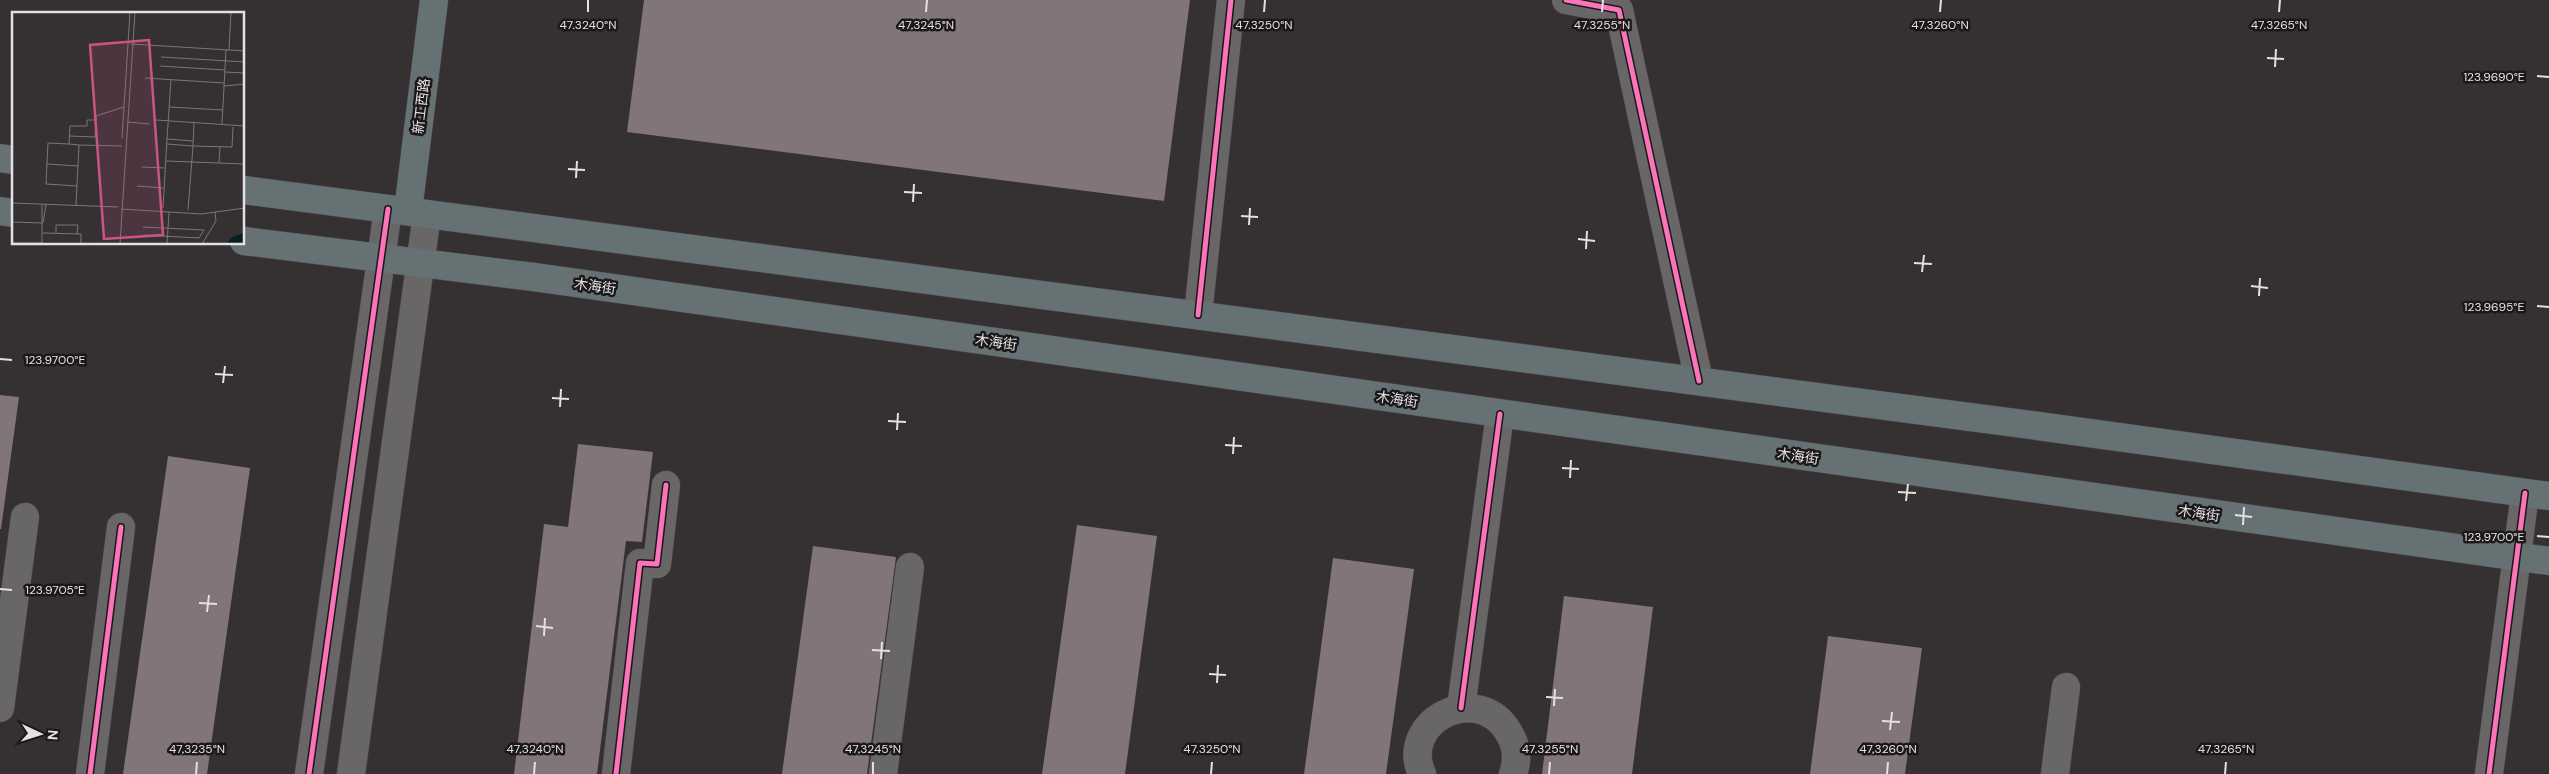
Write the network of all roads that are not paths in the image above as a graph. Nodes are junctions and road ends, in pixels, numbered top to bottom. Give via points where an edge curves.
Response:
1 (434, 0) edge
2 (1231, 0) edge
3 (1562, 0) edge
4 (245, 190) edge
5 (408, 211) junction
6 (245, 241) edge
7 (381, 258) junction
8 (421, 263) junction
9 (1198, 315) junction
10 (1699, 381) junction
11 (1500, 414) junction
12 (666, 485) dead end
13 (2537, 494) edge
14 (25, 517) dead end
15 (121, 527) dead end
16 (2517, 557) junction
17 (2549, 561) edge
18 (910, 567) dead end
19 (2066, 687) dead end
20 (0, 708) edge
21 (1461, 708) junction
22 (90, 774) edge
23 (309, 774) edge
24 (351, 774) edge
25 (616, 774) edge
26 (883, 774) edge
27 (1422, 774) edge
28 (1513, 774) edge
29 (2055, 774) edge
30 (2489, 774) edge

1 - 5 main road, 新工西路
2 - 9 street
3 - 10 street via 1619,10
4 - 5 main road
5 - 7 street
5 - 8 street
5 - 9 main road
6 - 7 main road, 木海街
7 - 8 main road, 木海街
7 - 23 street
8 - 11 main road, 木海街
8 - 24 street
9 - 10 main road
10 - 13 main road
11 - 16 main road, 木海街
11 - 21 street
12 - 25 street via 657,564 640,563
13 - 16 street
14 - 20 street
15 - 22 street
16 - 17 main road, 木海街
16 - 30 street
18 - 26 street
19 - 29 street
21 - 27 street via 1445,713 1422,737 1418,753
21 - 28 street via 1477,708 1493,714 1505,726 1514,740

